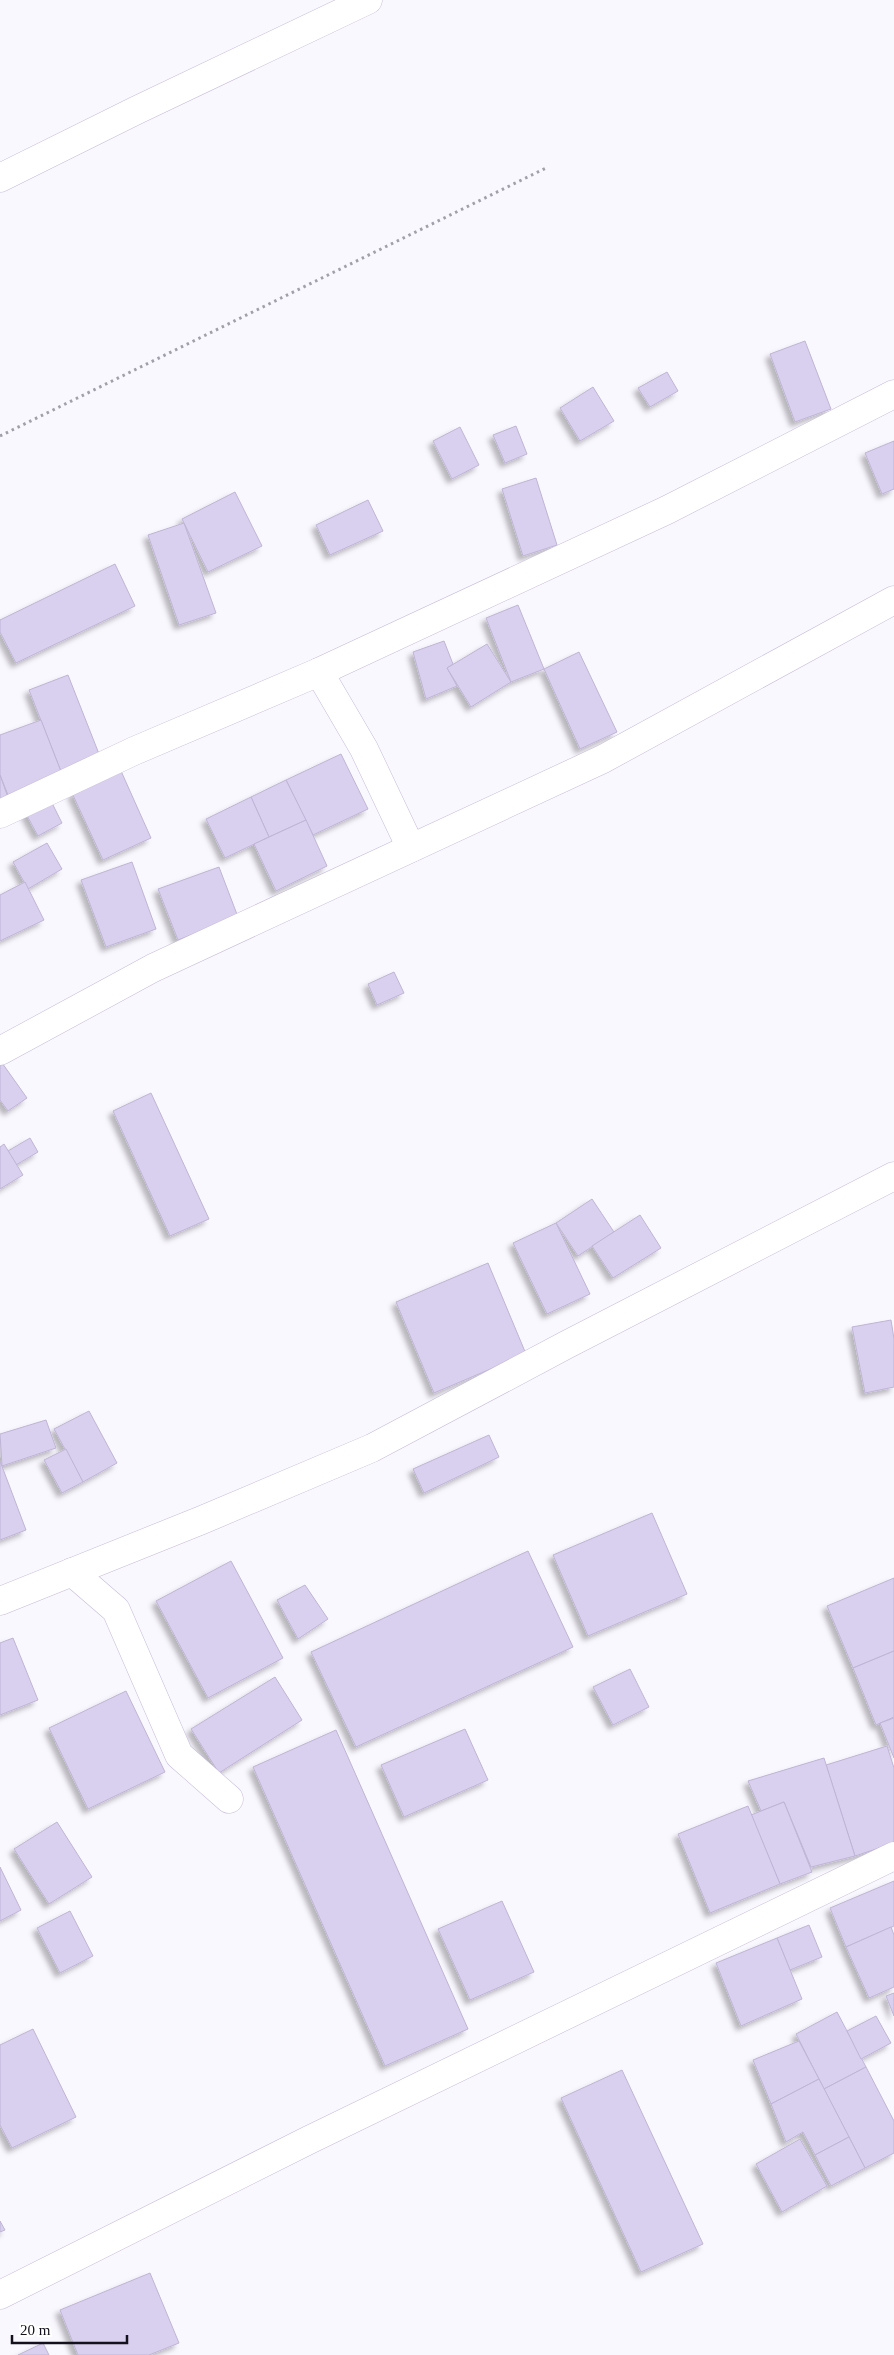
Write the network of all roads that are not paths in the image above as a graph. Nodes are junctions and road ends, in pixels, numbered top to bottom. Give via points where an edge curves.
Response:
1 (368, 0) edge
2 (0, 178) edge
3 (894, 394) edge
4 (894, 600) edge
5 (319, 672) junction
6 (0, 814) edge
7 (411, 848) junction
8 (0, 1051) edge
9 (894, 1176) edge
10 (72, 1572) junction
11 (0, 1601) edge
12 (229, 1800) dead end
13 (894, 1856) edge
14 (0, 2296) edge

1 - 2 street
3 - 5 street via 667,510
4 - 7 street via 603,759
5 - 6 street via 134,751
5 - 7 street via 364,749
7 - 8 street via 153,968
9 - 10 street via 372,1448
10 - 11 street
10 - 12 street via 116,1610 178,1755
13 - 14 street via 309,2140

